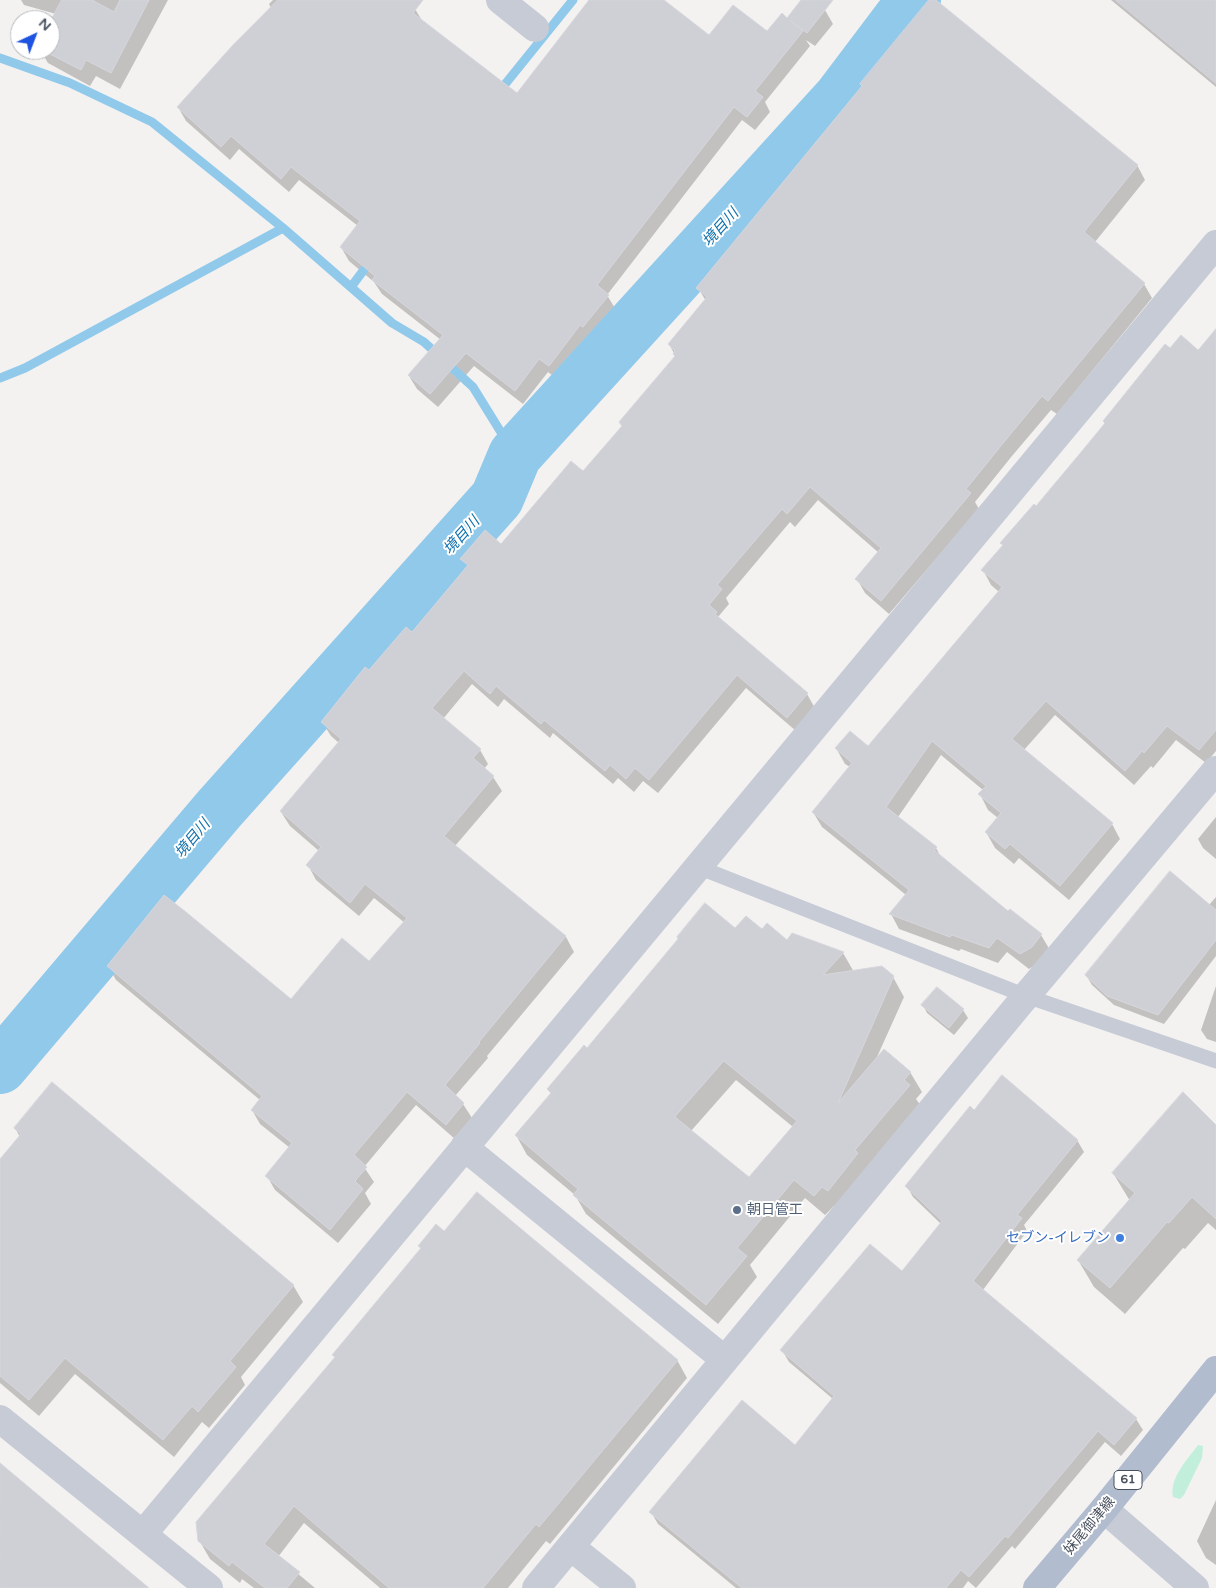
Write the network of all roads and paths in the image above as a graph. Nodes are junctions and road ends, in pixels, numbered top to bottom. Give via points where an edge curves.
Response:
1 (500, 0) edge
2 (535, 28) dead end
3 (1216, 244) edge
4 (1216, 770) edge
5 (698, 867) junction
6 (1026, 996) junction
7 (1216, 1061) edge
8 (464, 1147) junction
9 (725, 1360) junction
10 (1216, 1370) edge
11 (0, 1419) edge
12 (1104, 1509) junction
13 (142, 1534) junction
14 (571, 1547) junction
15 (209, 1588) edge
16 (536, 1588) edge
17 (622, 1588) edge
18 (1037, 1588) edge
19 (1195, 1588) edge

1 - 2 street
3 - 5 street
4 - 6 street
5 - 6 lane
5 - 8 street
6 - 7 lane
6 - 9 street
8 - 9 street
8 - 13 street
9 - 14 street
10 - 12 main road, 妹尾御津線 / 61
11 - 13 street
12 - 18 main road, 妹尾御津線 / 61
12 - 19 street
13 - 15 street
14 - 16 street
14 - 17 street

